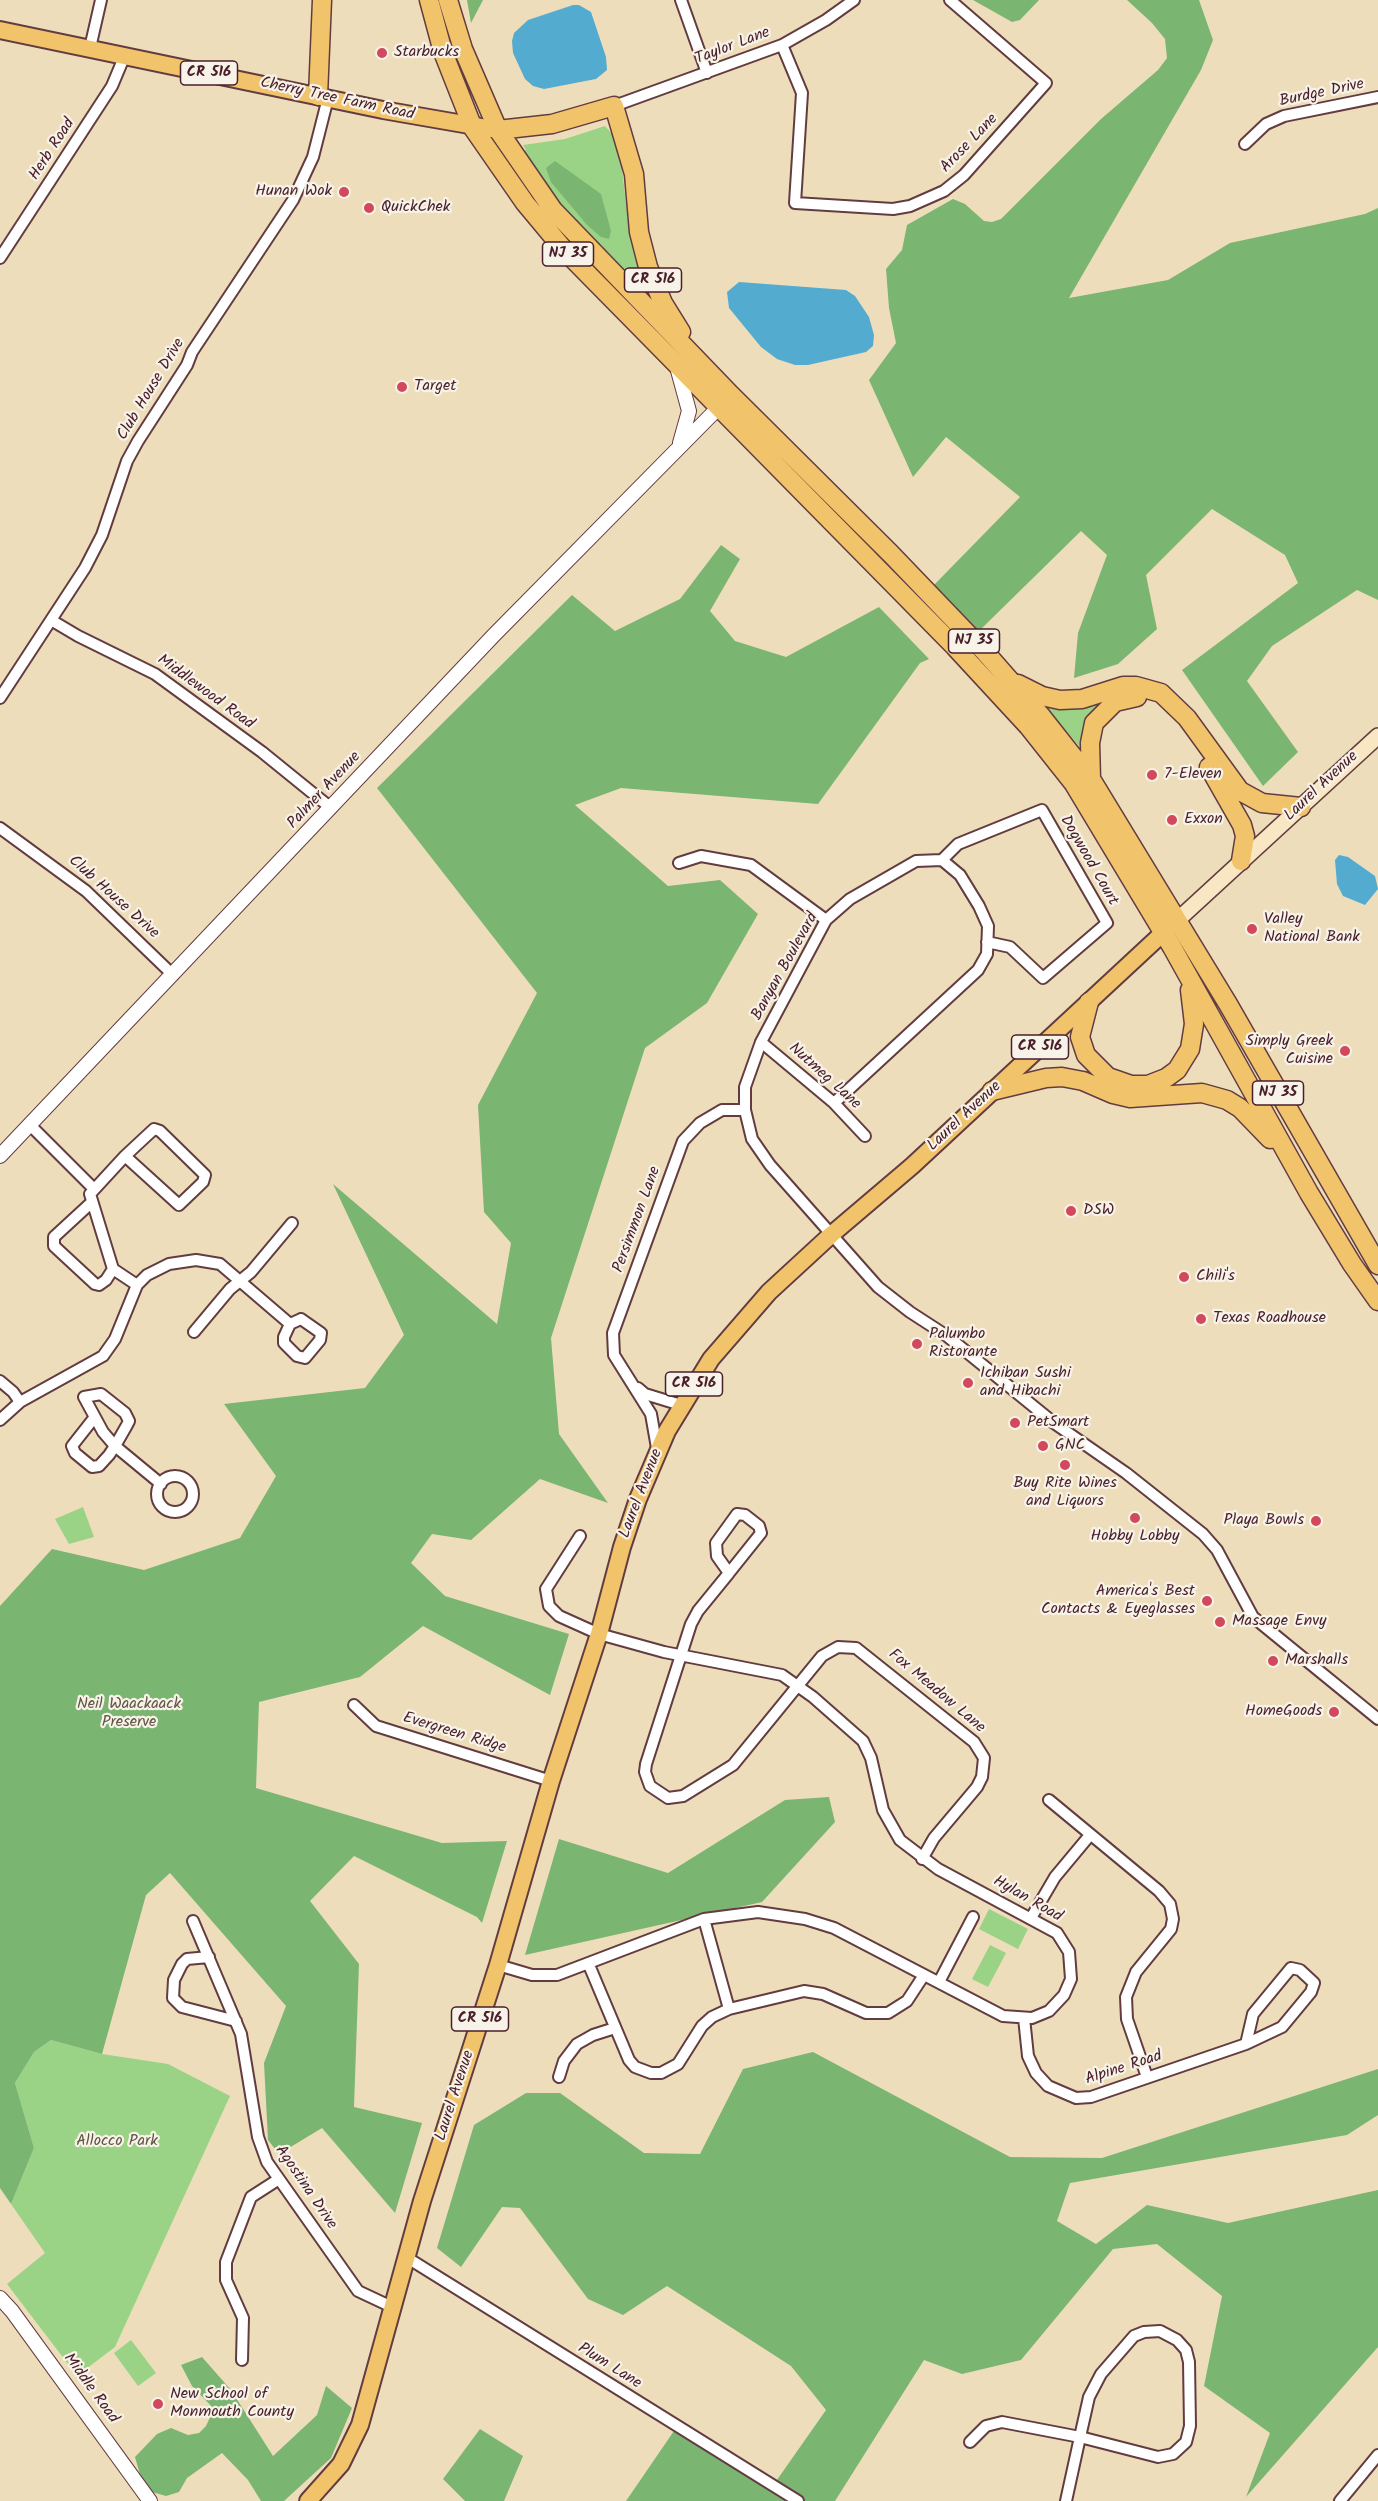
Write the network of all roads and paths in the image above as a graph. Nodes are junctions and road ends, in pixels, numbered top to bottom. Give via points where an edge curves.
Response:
1 (101, 0) edge
2 (322, 0) edge
3 (429, 0) edge
4 (448, 0) edge
5 (681, 0) edge
6 (854, 0) edge
7 (950, 0) edge
8 (0, 30) edge
9 (782, 45) junction
10 (90, 48) junction
11 (125, 56) junction
12 (707, 73) junction
13 (323, 97) junction
14 (1378, 97) edge
15 (614, 106) junction
16 (473, 128) junction
17 (498, 130) junction
18 (1245, 144) dead end
19 (0, 258) edge
20 (701, 364) junction
21 (677, 367) junction
22 (724, 401) junction
23 (676, 450) junction
24 (51, 620) junction
25 (1002, 673) junction
26 (0, 698) edge
27 (1378, 736) edge
28 (1091, 779) junction
29 (1300, 807) junction
30 (331, 808) junction
31 (0, 828) edge
32 (942, 860) junction
33 (1241, 861) junction
34 (680, 863) dead end
35 (826, 920) junction
36 (1170, 927) junction
37 (987, 942) junction
38 (1183, 968) junction
39 (173, 975) junction
40 (1089, 1002) junction
41 (761, 1042) junction
42 (992, 1091) junction
43 (834, 1103) junction
44 (745, 1110) junction
45 (30, 1125) junction
46 (865, 1136) dead end
47 (0, 1156) edge
48 (125, 1156) junction
49 (94, 1189) junction
50 (1309, 1193) junction
51 (92, 1202) junction
52 (292, 1223) dead end
53 (832, 1234) junction
54 (1378, 1265) edge
55 (113, 1269) junction
56 (241, 1281) junction
57 (137, 1285) junction
58 (1378, 1301) edge
59 (290, 1324) junction
60 (194, 1332) dead end
61 (627, 1377) junction
62 (0, 1382) edge
63 (20, 1402) junction
64 (681, 1405) junction
65 (94, 1418) junction
66 (0, 1420) edge
67 (115, 1446) junction
68 (657, 1452) junction
69 (161, 1484) dead end
70 (580, 1536) dead end
71 (729, 1573) junction
72 (599, 1634) junction
73 (681, 1656) junction
74 (798, 1687) junction
75 (354, 1705) dead end
76 (1378, 1719) edge
77 (551, 1781) junction
78 (1048, 1800) dead end
79 (1090, 1835) junction
80 (922, 1859) junction
81 (974, 1917) dead end
82 (1032, 1917) junction
83 (704, 1919) junction
84 (193, 1921) dead end
85 (209, 1958) junction
86 (498, 1965) junction
87 (589, 1965) junction
88 (924, 1975) junction
89 (939, 1982) junction
90 (729, 2009) junction
91 (1024, 2018) junction
92 (236, 2021) junction
93 (615, 2028) junction
94 (1246, 2044) junction
95 (559, 2077) dead end
96 (1147, 2077) junction
97 (279, 2179) junction
98 (406, 2257) junction
99 (0, 2298) edge
100 (392, 2307) junction
101 (242, 2360) dead end
102 (1080, 2437) junction
103 (970, 2442) dead end
104 (1378, 2455) edge
105 (150, 2501) edge
106 (308, 2501) edge
107 (798, 2501) edge
108 (1066, 2501) edge
109 (1340, 2501) edge

1 - 10 street
2 - 13 highway
3 - 16 highway, NJ 35 via 446,62
4 - 17 highway, NJ 35 via 463,49
5 - 12 street
6 - 9 street, Taylor Lane
7 - 9 street, Arose Lane via 1046,84 964,176 944,191 910,206 893,209 795,203 802,93
8 - 10 main road, Cherry Tree Farm Road / CR 516
9 - 12 street, Taylor Lane
10 - 11 main road, Cherry Tree Farm Road / CR 516
11 - 13 main road, Cherry Tree Farm Road / CR 516
11 - 19 street, Herb Road via 112,86
12 - 15 street, Taylor Lane
13 - 16 main road, Cherry Tree Farm Road / CR 516
13 - 24 street, Club House Drive via 313,157 293,200 138,441 127,461 102,536
14 - 18 street, Burdge Drive via 1278,118
15 - 17 highway, CR 516 via 552,124
15 - 20 highway, CR 516 via 634,174 639,232 648,267 663,303
16 - 17 main road, Cherry Tree Farm Road / CR 516
16 - 21 highway, NJ 35 via 525,203 565,251
17 - 20 highway, NJ 35 via 553,210
20 - 22 highway, NJ 35
21 - 22 highway, NJ 35
21 - 23 street, Palmer Avenue via 689,411
22 - 23 street, Palmer Avenue
22 - 25 highway, NJ 35 via 891,554
22 - 36 highway, NJ 35 via 1028,726 1074,784
23 - 30 street, Palmer Avenue
24 - 26 street, Club House Drive
24 - 30 street, Middlewood Road via 155,674
25 - 28 highway, NJ 35
25 - 29 highway via 1029,691 1060,700 1082,699 1123,686 1161,693 1187,718 1240,791 1262,803
27 - 29 main road, Laurel Avenue
28 - 33 highway via 1091,731 1099,715 1125,698 1152,700 1172,716 1236,812 1245,836
28 - 36 highway, NJ 35
29 - 33 main road, Laurel Avenue
30 - 39 street, Palmer Avenue
31 - 39 street, Club House Drive via 86,891
32 - 35 street, Banyan Boulevard via 916,861 850,899
32 - 37 street via 960,875 980,906 988,926
32 - 37 street, Dogwood Court via 958,844 1042,810 1107,923 1042,978 1010,947
33 - 36 main road, Laurel Avenue
34 - 35 street via 701,856 751,865
35 - 41 street, Banyan Boulevard
36 - 38 highway, NJ 35
36 - 40 main road, Laurel Avenue / CR 516
36 - 54 highway, NJ 35 via 1228,1005
37 - 43 street via 987,954 978,970
38 - 40 highway via 1192,997 1194,1024 1190,1049 1177,1070 1154,1084 1119,1082 1099,1070 1086,1055 1080,1037
38 - 50 highway, NJ 35
39 - 45 street, Palmer Avenue
40 - 42 main road, Laurel Avenue / CR 516
41 - 43 street, Nutmeg Lane
41 - 44 street, Banyan Boulevard via 745,1087
42 - 50 highway via 1046,1077 1062,1077 1130,1098 1212,1095 1246,1113 1278,1148
42 - 53 main road, Laurel Avenue / CR 516
43 - 46 street, Nutmeg Lane
44 - 53 street, Banyan Boulevard via 752,1139 770,1165
44 - 61 street, Persimmon Lane via 722,1110 700,1123 683,1141 613,1333 614,1355
45 - 47 street, Palmer Avenue
45 - 49 street
48 - 48 street via 154,1129 205,1175 203,1182 179,1205
48 - 49 street
49 - 51 street via 90,1194
50 - 58 highway, NJ 35
51 - 55 street
51 - 55 street via 54,1238 54,1246 94,1284 106,1280
52 - 56 street
53 - 64 main road, Laurel Avenue / CR 516 via 743,1320
53 - 76 street, Banyan Boulevard via 854,1263 894,1300 947,1336 1054,1423 1203,1534 1217,1550 1253,1617
55 - 57 street
56 - 57 street via 220,1264 196,1260 169,1264
56 - 59 street
56 - 60 street
57 - 63 street via 114,1339 102,1356
59 - 59 street via 305,1320 321,1333 305,1358 297,1356 284,1343
61 - 64 street, Persimmon Lane via 645,1394
61 - 68 street, Persimmon Lane via 651,1414
62 - 63 street
63 - 66 street
64 - 68 main road, Laurel Avenue / CR 516
65 - 67 street
65 - 67 street via 74,1442 72,1451 96,1468
65 - 67 street via 84,1397 100,1394 127,1417 127,1425
67 - 69 street
68 - 72 main road, Laurel Avenue / CR 516 via 622,1547
70 - 72 street, Hylan Road via 546,1589 549,1606 559,1616
71 - 71 street, Fox Meadow Lane via 717,1556 716,1543 737,1514 742,1514 759,1526 761,1533
71 - 73 street, Fox Meadow Lane via 694,1617
72 - 73 street, Hylan Road
72 - 77 main road, Laurel Avenue / CR 516
73 - 74 street, Hylan Road via 761,1669 782,1675
73 - 74 street, Fox Meadow Lane via 645,1772 650,1786 668,1798 683,1796 733,1765
74 - 80 street, Hylan Road via 863,1741 872,1758 888,1821 900,1840
74 - 80 street, Fox Meadow Lane via 831,1650 856,1648 980,1749 982,1777
75 - 77 street, Evergreen Ridge via 376,1726
77 - 86 main road, Laurel Avenue / CR 516
78 - 79 street
79 - 82 street via 1055,1877
79 - 96 street via 1159,1891 1172,1912 1171,1929 1136,1972 1126,1997 1127,2019
80 - 82 street, Hylan Road
81 - 89 street
82 - 91 street, Hylan Road via 1061,1937 1072,1969 1069,1986 1056,2005 1038,2016
83 - 87 street
83 - 88 street via 758,1912 805,1919 834,1928
83 - 90 street
84 - 85 street, Agostina Drive
85 - 92 street, Agostina Drive
85 - 92 street via 187,1959 182,1964 174,1980 173,1998 182,2007
86 - 87 street via 540,1976
86 - 98 main road, Laurel Avenue / CR 516
87 - 93 street
88 - 89 street
88 - 90 street via 907,2001 882,2014 866,2013 824,1994 804,1991
89 - 91 street via 1003,2016
90 - 93 street via 702,2026 678,2064 661,2073 635,2067
91 - 96 street, Alpine Road via 1030,2064 1043,2082 1060,2093 1091,2097
92 - 97 street, Agostina Drive via 244,2046 260,2144
93 - 95 street via 577,2044 564,2061
94 - 94 street, Alpine Road via 1253,2014 1291,1968 1314,1983 1282,2027
94 - 96 street, Alpine Road
97 - 100 street, Agostina Drive via 358,2291
97 - 101 street via 251,2197 226,2262 226,2280 243,2318
98 - 100 main road, Laurel Avenue / CR 516
98 - 107 street, Plum Lane
99 - 105 street, Middle Road
100 - 106 main road, Laurel Avenue / CR 516 via 360,2425 328,2481
102 - 102 street via 1158,2457 1180,2450 1189,2436 1189,2362 1186,2350 1177,2340 1154,2331 1126,2342 1092,2388
102 - 103 street via 1002,2422 986,2426
102 - 108 street
104 - 109 street

